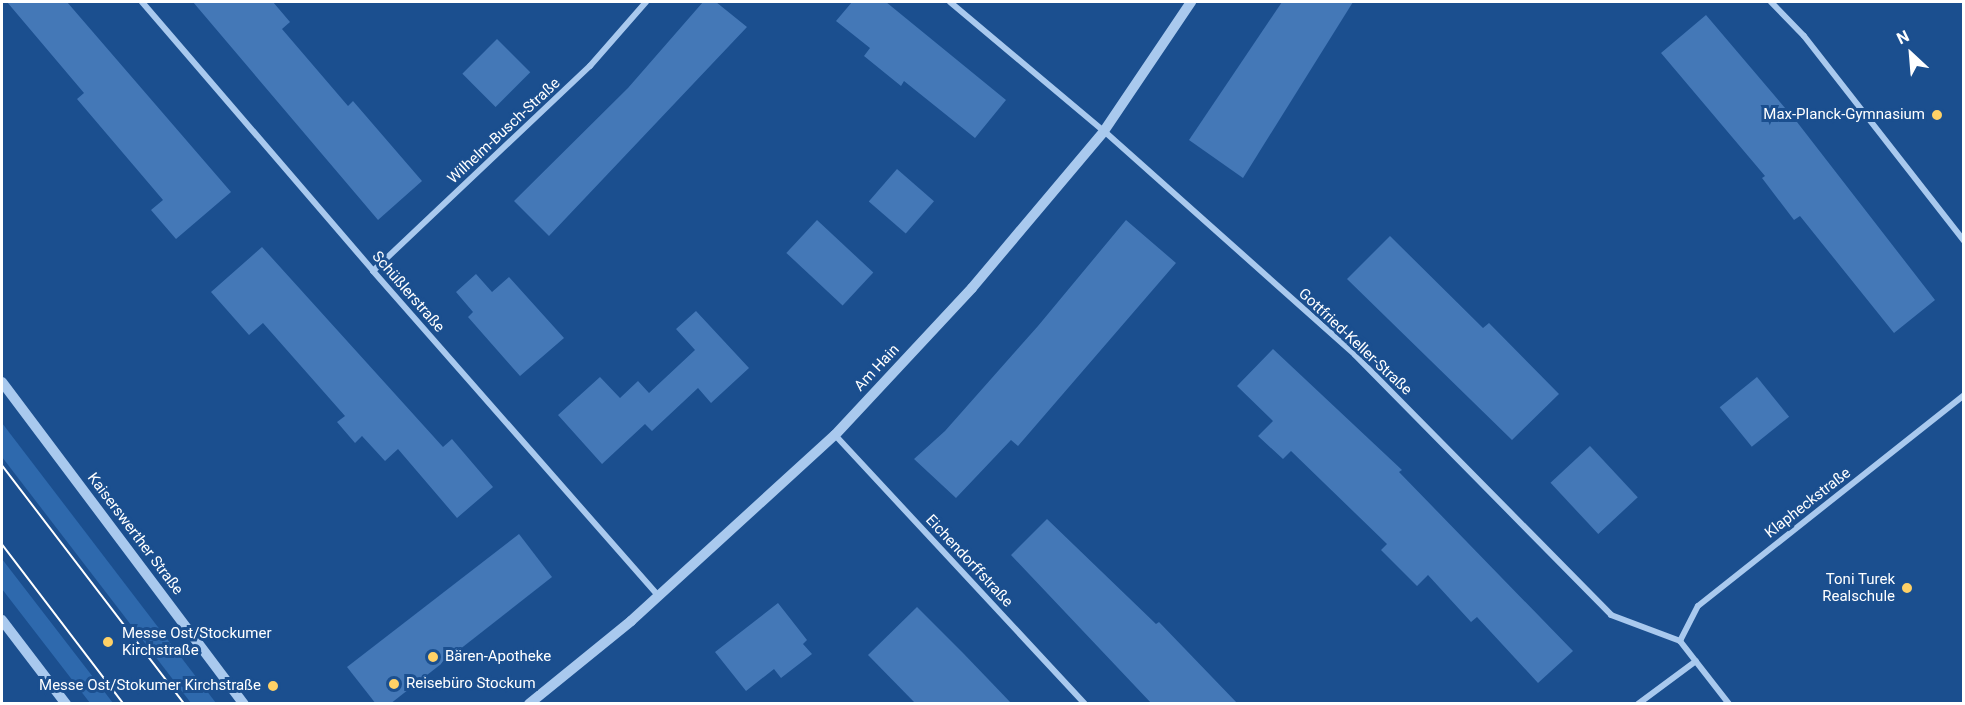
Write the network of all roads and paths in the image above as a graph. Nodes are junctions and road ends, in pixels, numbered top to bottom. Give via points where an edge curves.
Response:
1 (142, 2) edge
2 (646, 2) edge
3 (951, 2) edge
4 (1191, 2) edge
5 (1772, 2) edge
6 (1104, 131) junction
7 (1964, 241) edge
8 (373, 271) junction
9 (2, 382) edge
10 (1964, 395) edge
11 (835, 435) junction
12 (659, 596) junction
13 (2, 620) edge
14 (1680, 641) junction
15 (1696, 661) junction
16 (66, 704) edge
17 (244, 704) edge
18 (529, 704) edge
19 (1085, 704) edge
20 (1638, 704) edge
21 (1730, 704) edge

1 - 8 street, Schüßlerstraße
2 - 8 street, Wilhelm-Busch-Straße via 590,66
3 - 6 street, Gottfried-Keller-Straße
4 - 6 street, Am Hain
5 - 7 street via 1804,36
6 - 11 street, Am Hain via 972,288
6 - 14 street, Gottfried-Keller-Straße via 1355,355 1611,615
8 - 12 street, Schüßlerstraße
9 - 17 street, Kaiserswerther Straße
10 - 14 street, Klapheckstraße via 1698,606
11 - 12 street, Am Hain
11 - 19 street, Eichendorffstraße
12 - 18 street, Am Hain
13 - 16 street
14 - 15 street
15 - 20 street
15 - 21 street

